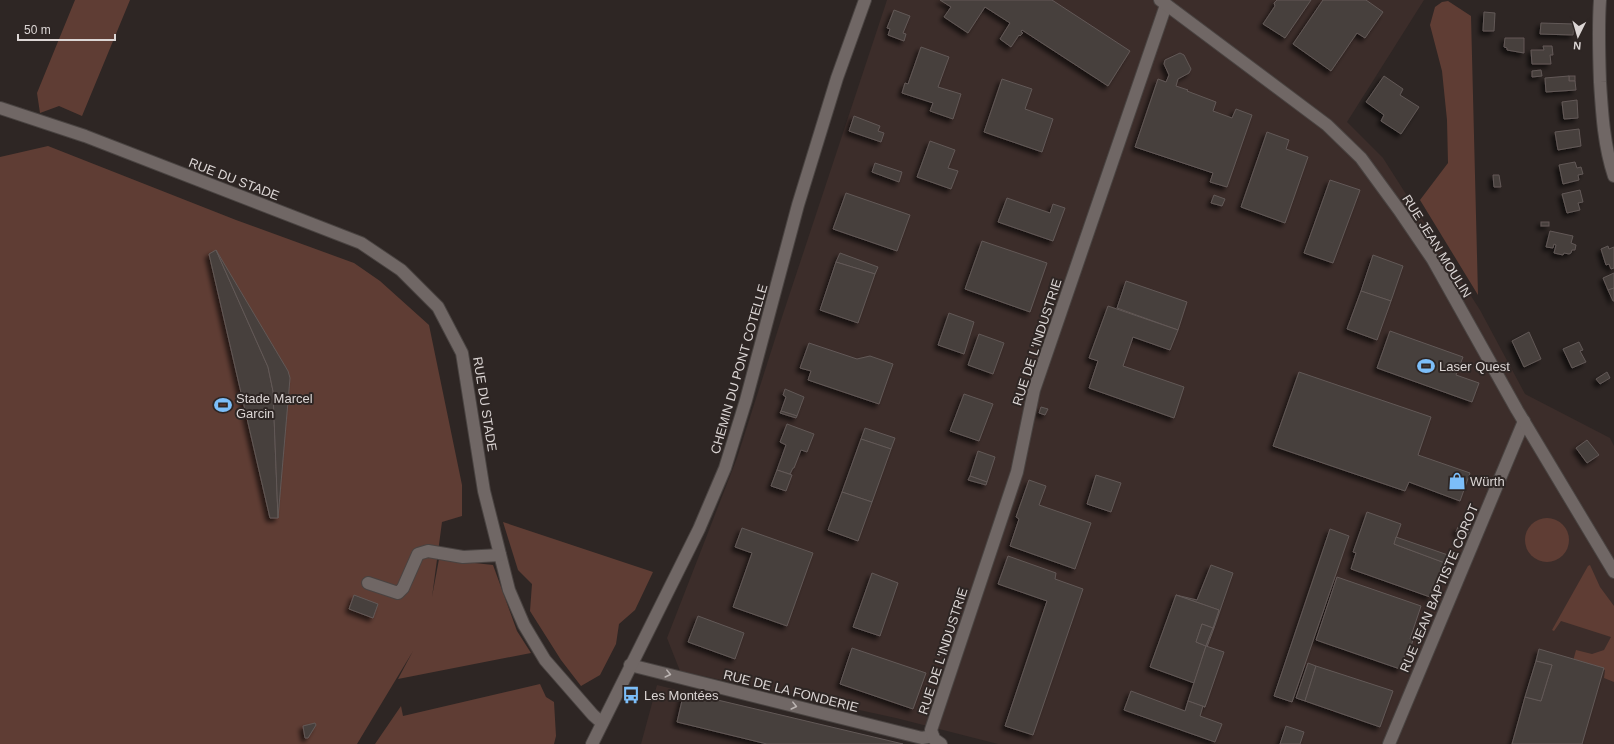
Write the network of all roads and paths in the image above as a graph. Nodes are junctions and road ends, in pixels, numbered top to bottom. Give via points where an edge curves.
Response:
1 (865, 0) edge
2 (1600, 0) edge
3 (1163, 2) edge
4 (0, 108) edge
5 (1614, 176) edge
6 (1524, 421) junction
7 (500, 555) junction
8 (1614, 572) edge
9 (368, 583) dead end
10 (630, 665) junction
11 (600, 726) junction
12 (937, 740) edge
13 (592, 744) edge
14 (1389, 744) edge

1 - 10 street, CHEMIN DU PONT COTELLE via 837,78 798,205 725,468 699,529
2 - 5 street via 1598,30 1602,119
3 - 6 street, RUE JEAN MOULIN via 1327,125 1361,158 1433,260
3 - 12 street, RUE DE L'INDUSTRIE via 1034,390 1017,472 931,730
4 - 7 street, RUE DU STADE via 85,136 361,243 401,270 438,307 462,352 484,491
6 - 8 street, RUE JEAN MOULIN
6 - 14 street, RUE JEAN BAPTISTE COROT
7 - 9 street via 463,557 428,550 418,554 403,588 398,593
7 - 11 street, RUE DU STADE via 509,590 535,645
10 - 11 street, CHEMIN DU PONT COTELLE
10 -> 12 street, RUE DE LA FONDERIE
11 - 13 street, CHEMIN DU PONT COTELLE

